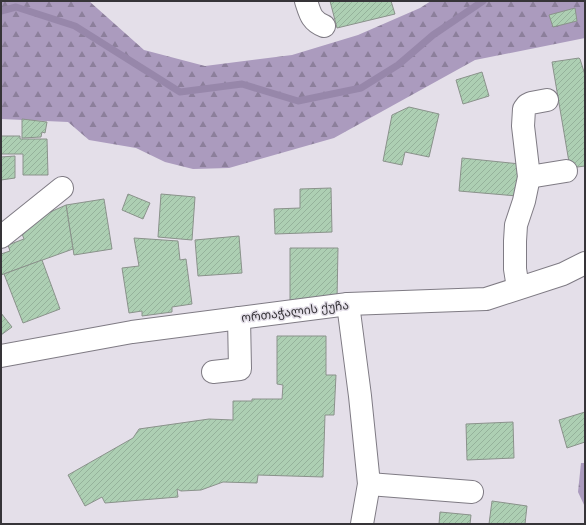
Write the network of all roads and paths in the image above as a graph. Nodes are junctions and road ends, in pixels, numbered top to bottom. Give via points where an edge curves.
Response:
1 (306, 1) edge
2 (324, 26) dead end
3 (547, 100) dead end
4 (566, 171) dead end
5 (529, 177) junction
6 (62, 188) dead end
7 (1, 237) edge
8 (585, 263) edge
9 (518, 288) junction
10 (348, 304) junction
11 (239, 318) junction
12 (1, 356) edge
13 (213, 372) dead end
14 (369, 484) junction
15 (472, 492) dead end
16 (362, 524) edge

1 - 2 street via 310,16
3 - 5 street via 531,103 524,109 523,126
4 - 5 street
5 - 9 street via 516,225 515,270
6 - 7 street
8 - 9 street, ორთაჭალის ქუჩა via 563,274
9 - 10 street, ორთაჭალის ქუჩა via 486,298
10 - 11 street, ორთაჭალის ქუჩა
10 - 14 street
11 - 12 street, ორთაჭალის ქუჩა via 132,332
11 - 13 street via 240,369
14 - 15 street
14 - 16 street

